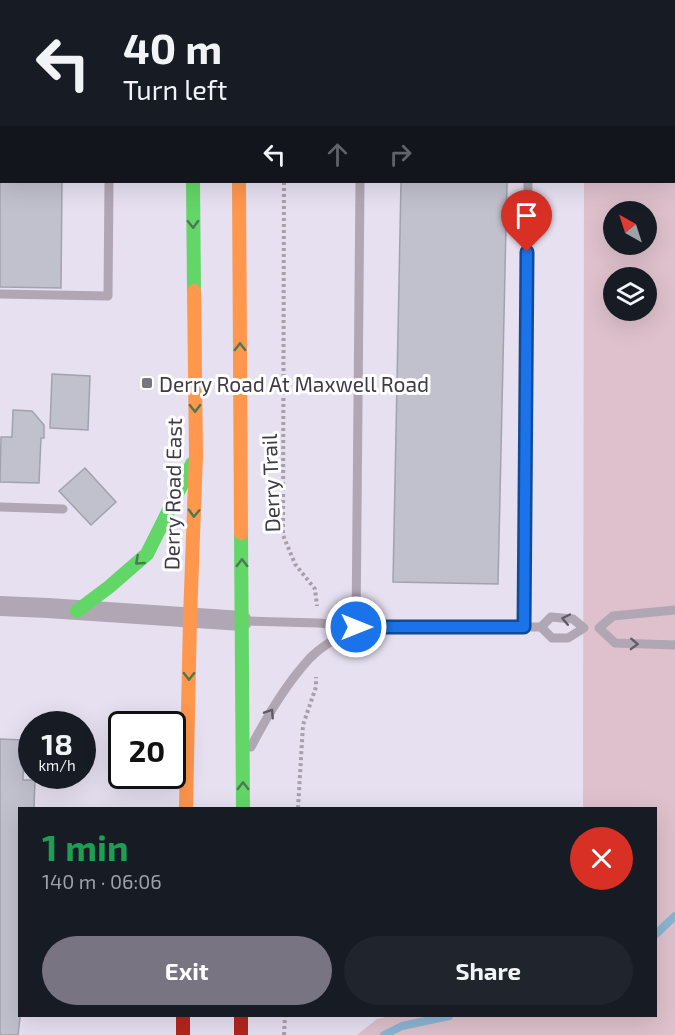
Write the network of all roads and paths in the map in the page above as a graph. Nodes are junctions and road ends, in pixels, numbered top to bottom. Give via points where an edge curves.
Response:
1 (109, 183) edge
2 (193, 183) edge
3 (240, 183) edge
4 (284, 183) edge
5 (360, 183) edge
6 (528, 183) edge
7 (0, 294) edge
8 (196, 455) junction
9 (0, 507) edge
10 (63, 509) dead end
11 (0, 606) edge
12 (675, 610) edge
13 (77, 611) junction
14 (190, 618) junction
15 (242, 621) junction
16 (319, 623) junction
17 (356, 627) junction
18 (524, 627) junction
19 (541, 627) junction
20 (584, 628) junction
21 (599, 628) junction
22 (675, 645) edge
23 (318, 652) junction
24 (243, 764) junction
25 (186, 807) edge
26 (243, 807) edge
27 (298, 807) edge
28 (183, 1017) edge
29 (241, 1017) edge
30 (285, 1017) edge
31 (183, 1035) edge
32 (241, 1035) edge
33 (284, 1035) edge

1 - 7 lane via 108,297
2 -> 8 main road, Derry Road East
15 -> 3 main road
4 - 16 path, Derry Trail via 283,535 295,564 315,589
5 - 17 lane
6 - 18 lane
8 -> 13 main road via 147,554
8 -> 14 main road, Derry Road East
9 - 10 lane
11 - 13 street
12 - 21 lane via 613,616
13 - 14 street
14 - 15 street
14 -> 25 main road, Derry Road East
15 - 16 lane
15 - 24 main road
16 - 17 lane
17 - 18 lane
17 - 23 lane
18 - 19 lane
19 - 20 lane via 552,638 568,638
20 -> 19 lane via 573,619 551,616
20 - 21 lane
21 -> 22 lane via 615,643
24 -> 23 lane via 279,699
23 - 27 path via 316,687 303,724
26 -> 24 main road
28 - 31 main road
29 - 32 main road
30 - 33 path

